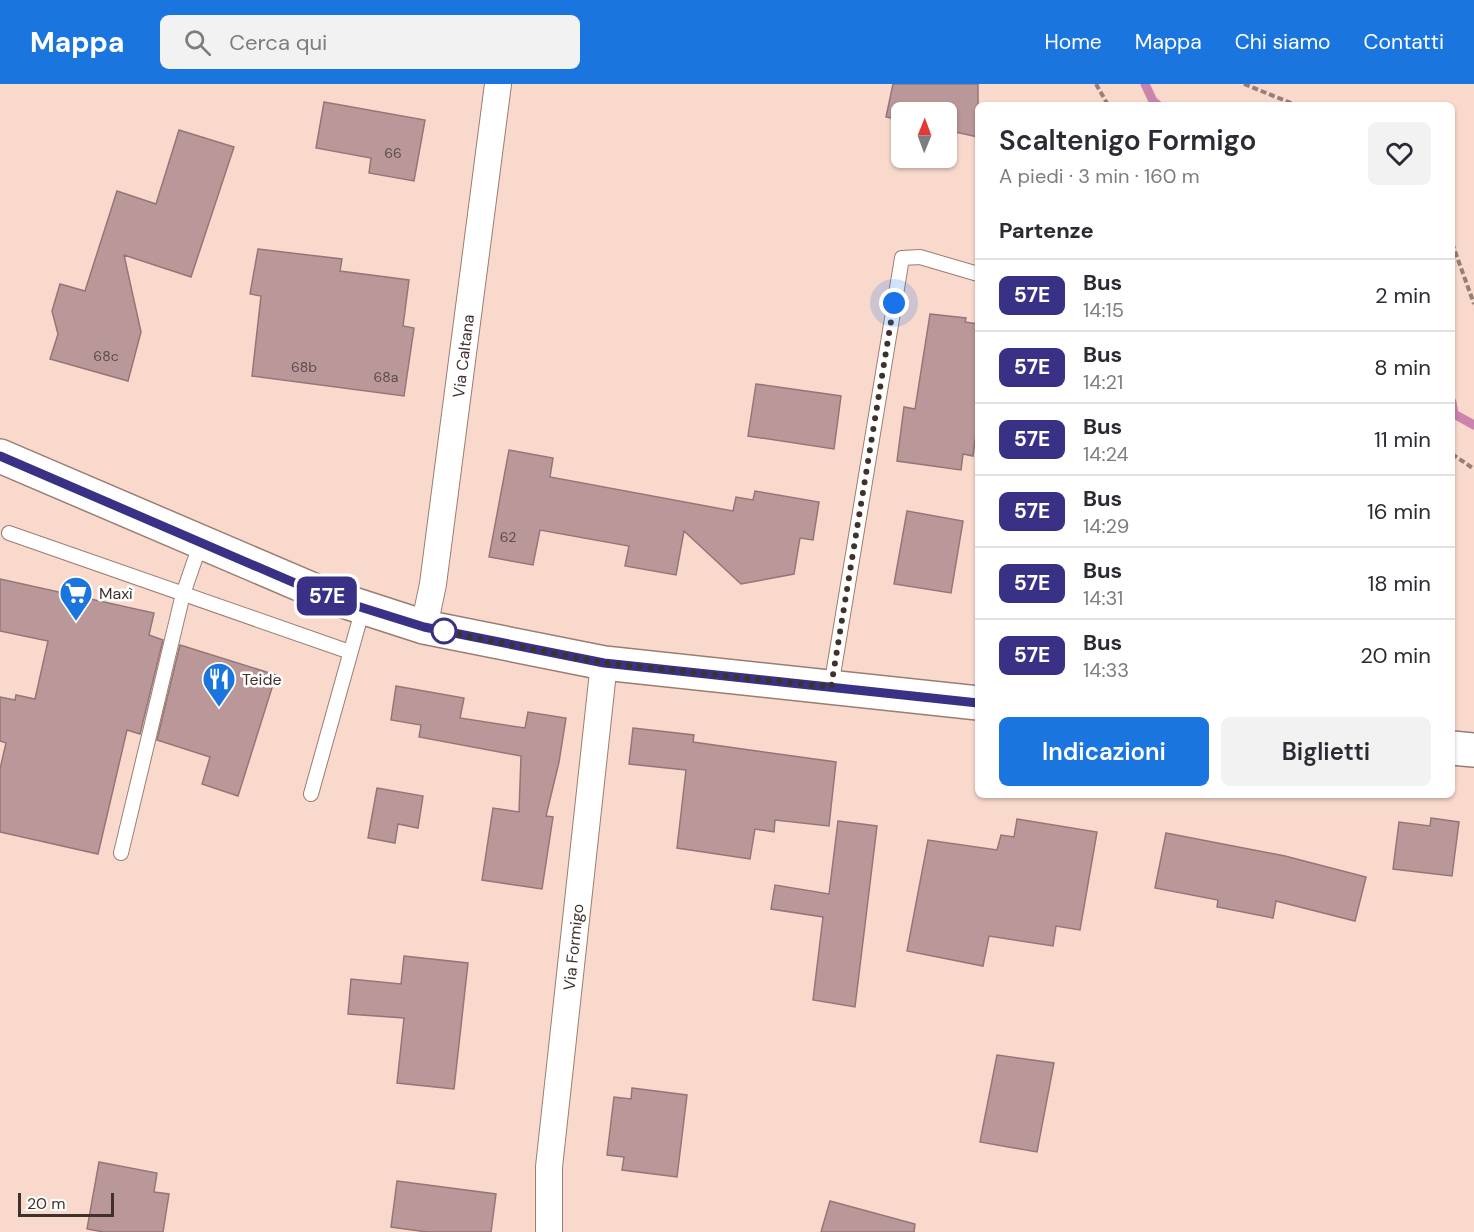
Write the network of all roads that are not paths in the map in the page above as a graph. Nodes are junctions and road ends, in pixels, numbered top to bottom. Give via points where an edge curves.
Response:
1 (498, 84) edge
2 (975, 273) edge
3 (0, 456) edge
4 (9, 533) dead end
5 (201, 542) junction
6 (183, 594) junction
7 (363, 608) junction
8 (424, 627) junction
9 (350, 652) junction
10 (604, 663) junction
11 (831, 687) junction
12 (975, 703) edge
13 (1455, 748) edge
14 (1474, 750) edge
15 (311, 794) dead end
16 (121, 853) dead end
17 (549, 1232) edge

1 - 8 street, Via Caltana via 434,584
2 - 11 lane via 920,257 902,258
3 - 5 main road
4 - 6 lane
5 - 6 lane
5 - 7 main road via 325,596
6 - 9 lane
6 - 16 lane
7 - 8 main road
7 - 9 lane
8 - 10 main road
9 - 15 lane
10 - 11 main road
10 - 17 street, Via Formigo via 549,1167
11 - 12 main road
13 - 14 main road

